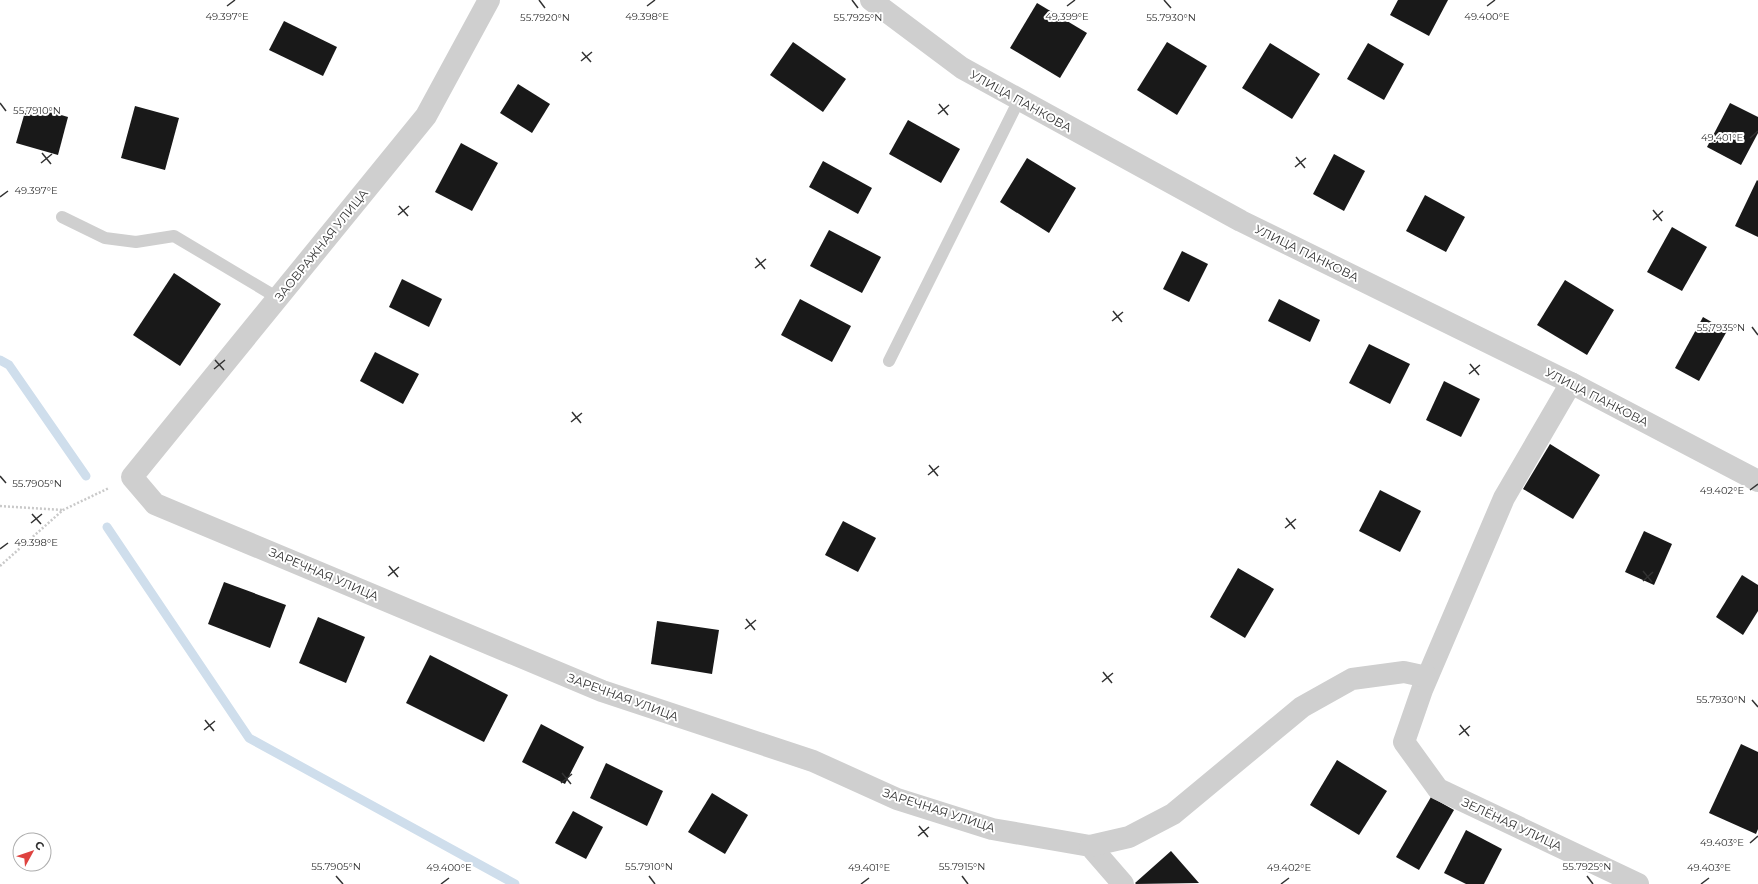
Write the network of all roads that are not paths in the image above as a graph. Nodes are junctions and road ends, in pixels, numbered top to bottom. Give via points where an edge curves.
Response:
1 (489, 0) edge
2 (871, 0) edge
3 (1019, 100) junction
4 (62, 217) dead end
5 (278, 298) junction
6 (889, 361) dead end
7 (1571, 383) junction
8 (132, 477) joint
9 (1758, 481) edge
10 (1427, 677) junction
11 (1090, 846) junction
12 (1123, 884) edge
13 (1638, 884) edge

1 - 5 street, ЗАОВРАЖНАЯ УЛИЦА via 426,116
2 - 3 street, УЛИЦА ПАНКОВА via 962,68
3 - 6 lane
3 - 7 street, УЛИЦА ПАНКОВА via 1241,221
4 - 5 lane via 105,238 136,242 174,236
5 - 8 street, ЗАОВРАЖНАЯ УЛИЦА
7 - 9 street, УЛИЦА ПАНКОВА
7 - 10 street via 1504,498
8 - 11 street, ЗАРЕЧНАЯ УЛИЦА via 155,504 602,691 813,762 897,799 992,829
10 - 11 street via 1404,672 1352,680 1302,707 1173,814 1129,837
10 - 13 street, ЗЕЛЁНАЯ УЛИЦА via 1404,742 1438,789
11 - 12 street

